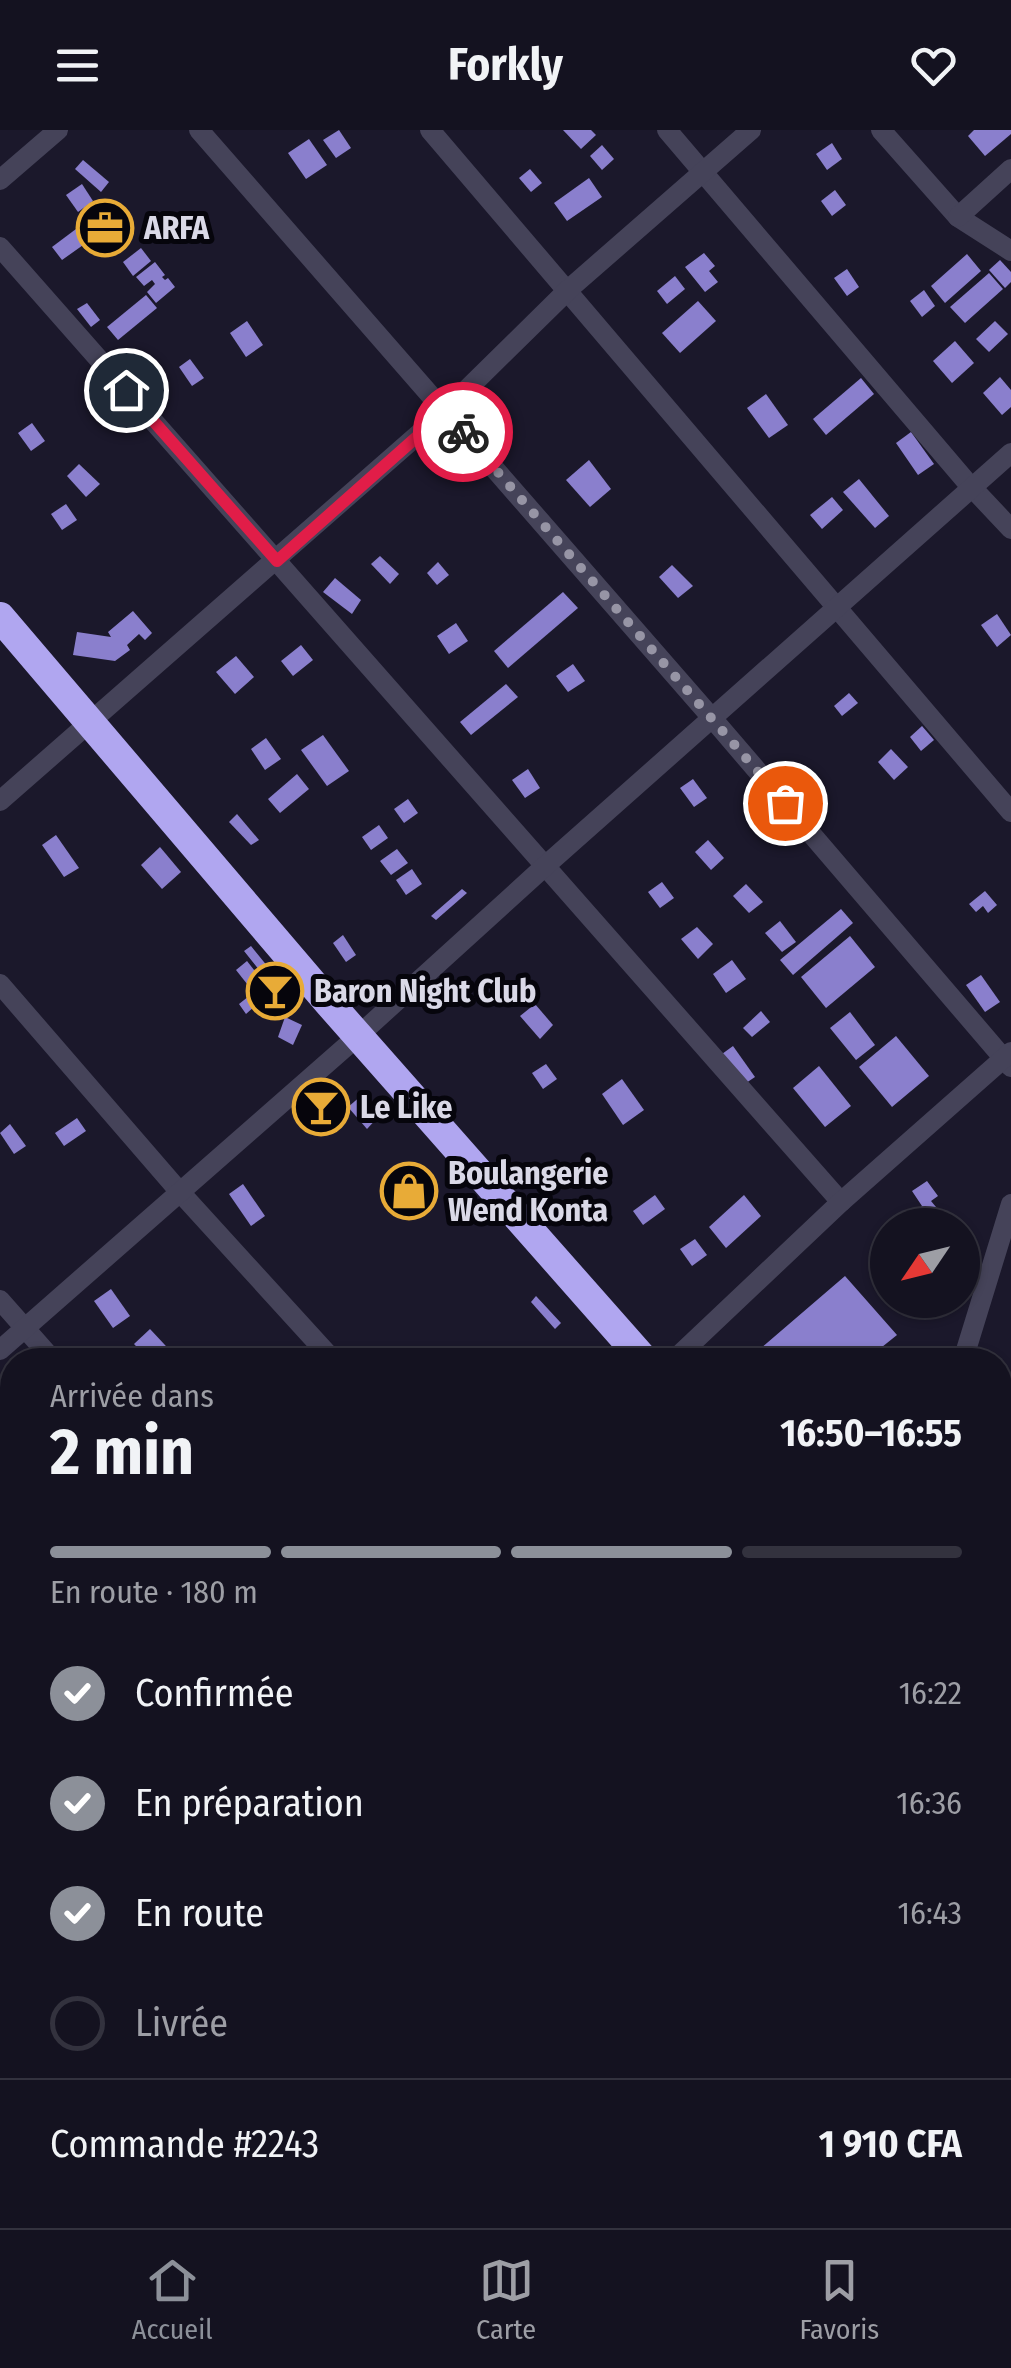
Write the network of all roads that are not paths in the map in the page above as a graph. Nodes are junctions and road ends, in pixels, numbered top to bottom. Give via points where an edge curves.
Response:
1 (58, 130) edge
2 (199, 130) edge
3 (430, 130) edge
4 (667, 130) edge
5 (751, 130) edge
6 (881, 130) edge
7 (1011, 169) edge
8 (704, 172) junction
9 (0, 180) edge
10 (958, 217) junction
11 (0, 247) edge
12 (1011, 250) edge
13 (568, 289) junction
14 (446, 411) junction
15 (1011, 452) edge
16 (972, 487) junction
17 (1011, 528) edge
18 (277, 561) junction
19 (838, 607) junction
20 (0, 617) edge
21 (712, 718) junction
22 (90, 723) junction
23 (0, 801) edge
24 (1011, 812) edge
25 (544, 867) junction
26 (0, 984) edge
27 (358, 1036) junction
28 (1009, 1059) edge
29 (179, 1191) junction
30 (841, 1202) junction
31 (1011, 1204) edge
32 (0, 1300) edge
33 (25, 1328) junction
34 (2, 1348) edge
35 (43, 1348) edge
36 (322, 1348) edge
37 (633, 1348) edge
38 (687, 1348) edge
39 (971, 1348) edge

1 - 9 street
2 - 14 street
3 - 13 street
4 - 8 street
5 - 8 street
6 - 10 street
7 - 10 street
8 - 13 street
8 - 16 street
10 - 12 street
11 - 18 street
13 - 14 street
13 - 19 street
14 - 18 street
14 - 21 street
15 - 16 street
16 - 17 street
16 - 19 street
18 - 22 street
18 - 25 street
19 - 21 street
19 - 24 street
20 - 22 highway
21 - 25 street
21 - 28 street
22 - 23 street
22 - 27 highway
25 - 27 street
25 - 30 street
26 - 29 street
27 - 29 street
27 - 37 highway
28 - 30 street
29 - 33 street
29 - 36 street
30 - 38 street
31 - 39 street
32 - 33 street
33 - 34 street
33 - 35 street

